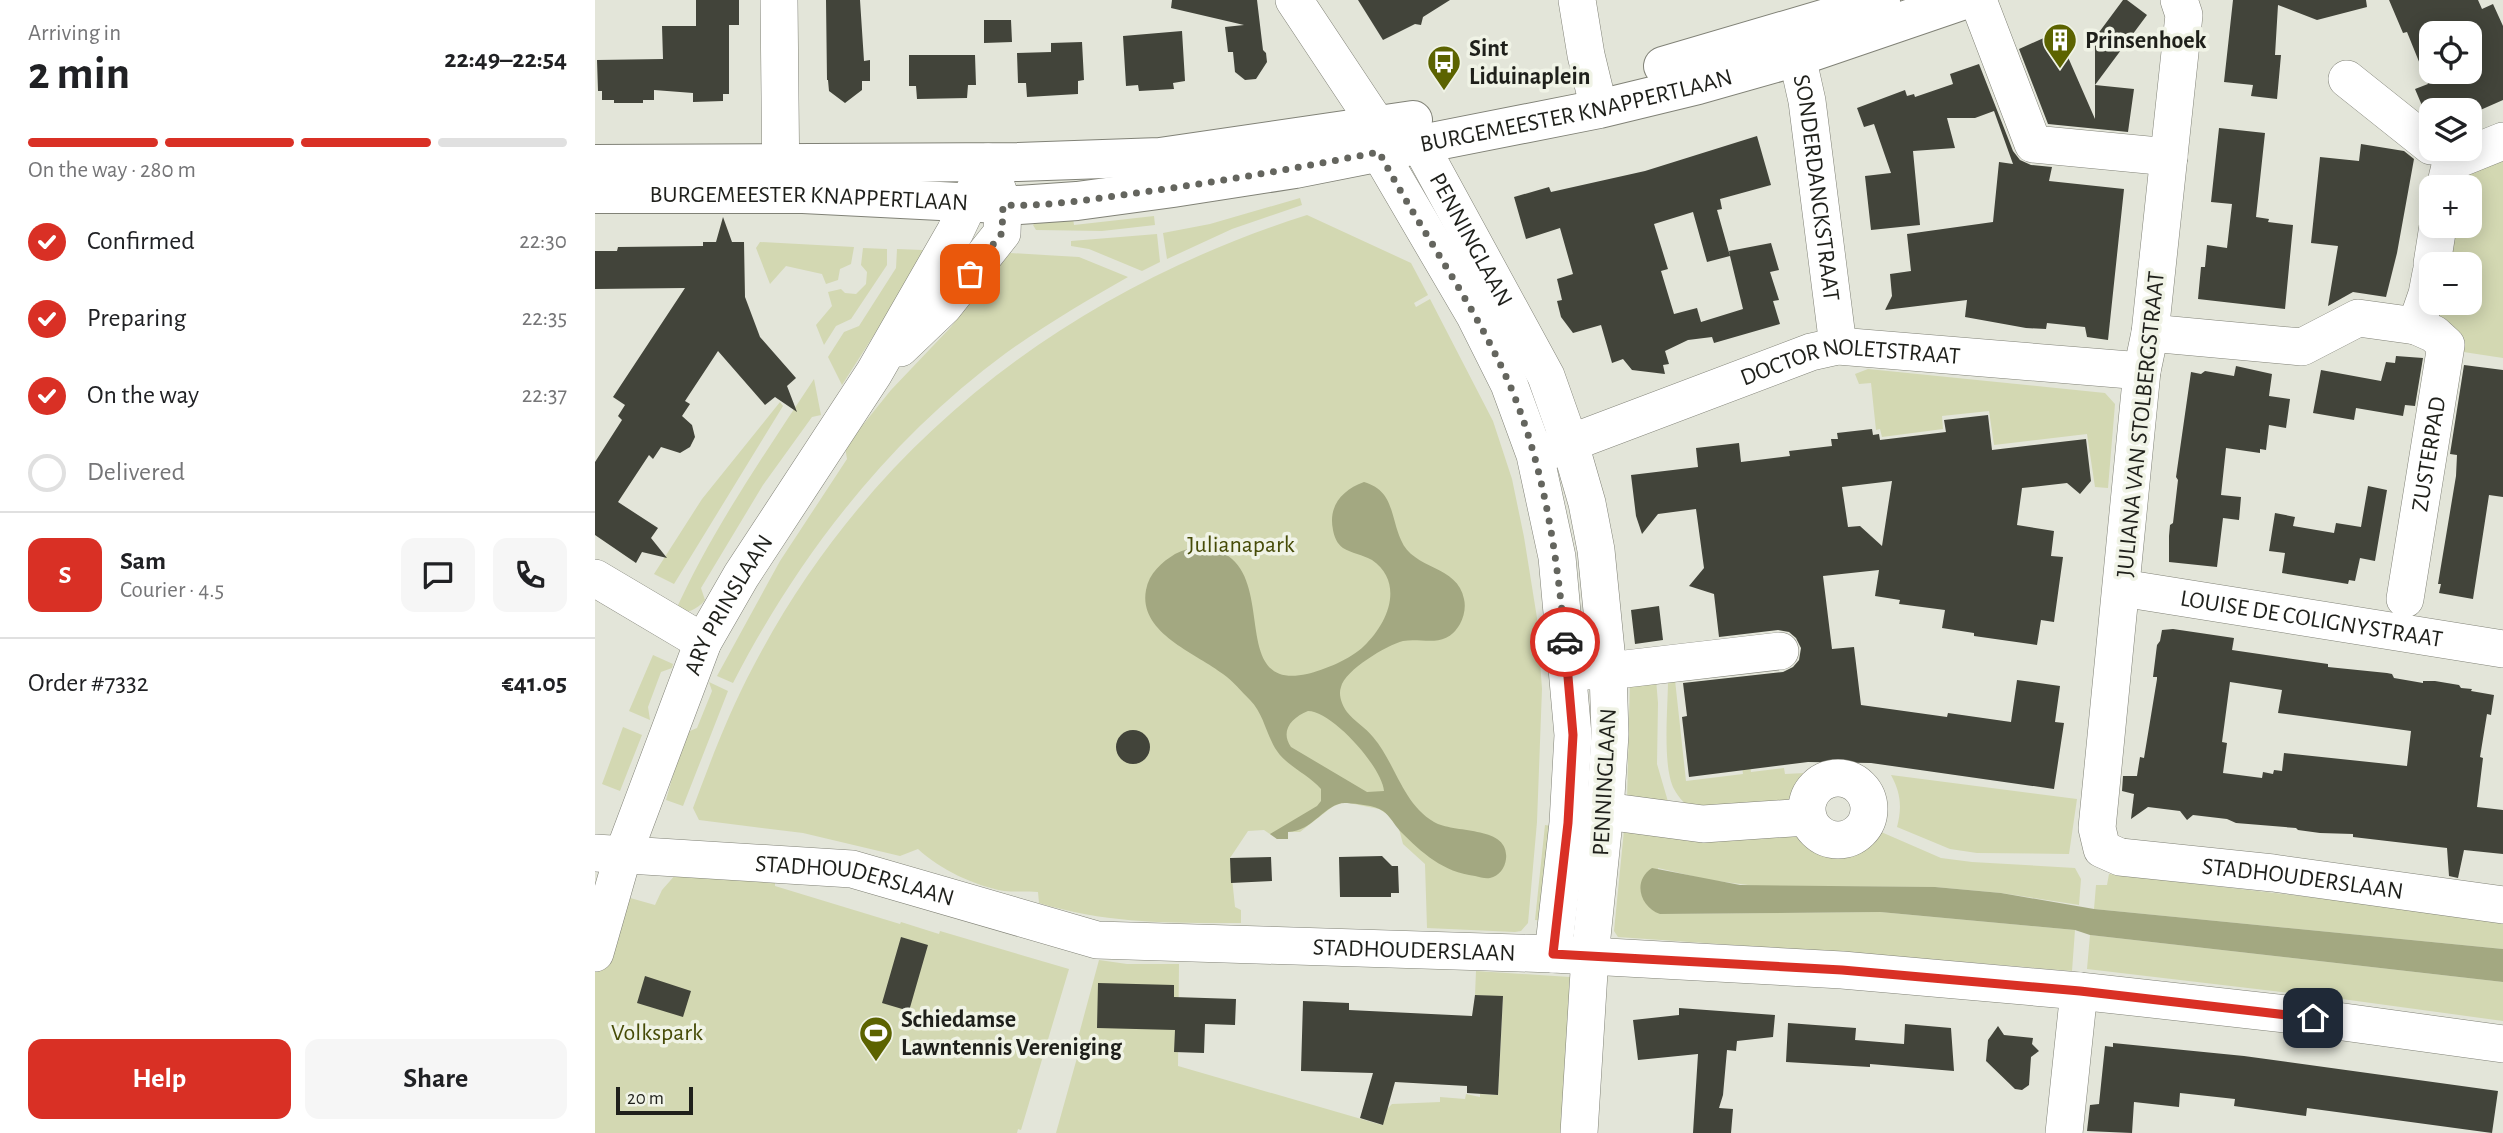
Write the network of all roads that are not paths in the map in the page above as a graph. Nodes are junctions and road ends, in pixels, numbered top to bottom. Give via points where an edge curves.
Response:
1 (779, 0) edge
2 (1294, 0) edge
3 (1577, 0) edge
4 (1886, 0) edge
5 (1964, 0) edge
6 (1978, 0) edge
7 (2179, 0) edge
8 (1794, 43) junction
9 (2347, 79) dead end
10 (1596, 97) junction
11 (1378, 139) junction
12 (2503, 141) edge
13 (2419, 142) edge
14 (1420, 145) junction
15 (2482, 148) edge
16 (2169, 157) junction
17 (988, 163) junction
18 (595, 164) edge
19 (781, 178) junction
20 (595, 194) edge
21 (986, 204) junction
22 (2420, 315) edge
23 (2417, 326) junction
24 (2150, 333) junction
25 (1838, 346) junction
26 (2142, 371) junction
27 (1570, 444) junction
28 (1535, 455) junction
29 (595, 578) edge
30 (2122, 589) junction
31 (2405, 599) dead end
32 (703, 642) junction
33 (2503, 649) edge
34 (1780, 651) dead end
35 (1568, 671) junction
36 (1608, 671) junction
37 (1605, 811) junction
38 (1807, 817) dead end
39 (1568, 823) junction
40 (2102, 849) joint
41 (609, 854) edge
42 (2503, 905) edge
43 (595, 953) edge
44 (1553, 954) junction
45 (1590, 956) junction
46 (2080, 991) junction
47 (2503, 1044) edge
48 (1580, 1133) edge
49 (2064, 1133) edge

1 - 19 street
2 - 11 street, PENNINGLAAN
3 - 10 street
4 - 8 main road, BURGEMEESTER KNAPPERTLAAN
5 - 8 main road, BURGEMEESTER KNAPPERTLAAN
6 - 16 street via 2033,144
7 - 16 street, JULIANA VAN STOLBERGSTRAAT via 2184,15
8 - 10 main road, BURGEMEESTER KNAPPERTLAAN via 1691,60
8 - 25 street, SONDERDANCKSTRAAT via 1807,101
9 - 13 street
10 - 11 main road, BURGEMEESTER KNAPPERTLAAN via 1454,113
10 - 14 main road, BURGEMEESTER KNAPPERTLAAN
11 - 14 main road, BURGEMEESTER KNAPPERTLAAN
11 - 17 main road, BURGEMEESTER KNAPPERTLAAN via 1160,156
11 - 21 main road, BURGEMEESTER KNAPPERTLAAN via 1295,169 1077,201
11 - 28 street, PENNINGLAAN via 1509,384
12 - 15 street
14 - 27 street, PENNINGLAAN via 1546,376
16 - 24 street, JULIANA VAN STOLBERGSTRAAT
17 - 19 main road, BURGEMEESTER KNAPPERTLAAN
17 - 21 street, ARY PRINSLAAN
18 - 19 main road, BURGEMEESTER KNAPPERTLAAN
19 - 20 main road, BURGEMEESTER KNAPPERTLAAN
19 - 21 main road, BURGEMEESTER KNAPPERTLAAN
21 - 32 street, ARY PRINSLAAN via 741,576
22 - 23 street
23 - 24 street via 2358,318 2302,347
23 - 31 street, ZUSTERPAD via 2446,345
24 - 26 street, JULIANA VAN STOLBERGSTRAAT
25 - 26 street, DOCTOR NOLETSTRAAT
25 - 27 street, DOCTOR NOLETSTRAAT via 1811,352
26 - 30 street, JULIANA VAN STOLBERGSTRAAT
27 - 28 street
27 - 36 street, PENNINGLAAN via 1596,550
28 - 35 street, PENNINGLAAN via 1557,557
29 - 32 street
30 - 33 street, LOUISE DE COLIGNYSTRAAT
30 - 40 street, JULIANA VAN STOLBERGSTRAAT via 2097,828
32 - 41 street, ARY PRINSLAAN
34 - 36 street
35 - 36 street
35 - 39 street, PENNINGLAAN via 1573,735
36 - 37 street, PENNINGLAAN
37 - 38 street via 1703,824
37 - 39 street
37 - 45 street, PENNINGLAAN
39 - 44 street, PENNINGLAAN
40 - 42 street, STADHOUDERSLAAN via 2120,857
41 - 43 street, ARY PRINSLAAN
41 - 44 street, STADHOUDERSLAAN via 852,869 1097,940
44 - 45 street, STADHOUDERSLAAN
45 - 46 street, STADHOUDERSLAAN via 1842,970
45 - 48 street, PENNINGLAAN
46 - 47 street, STADHOUDERSLAAN
46 - 49 street

